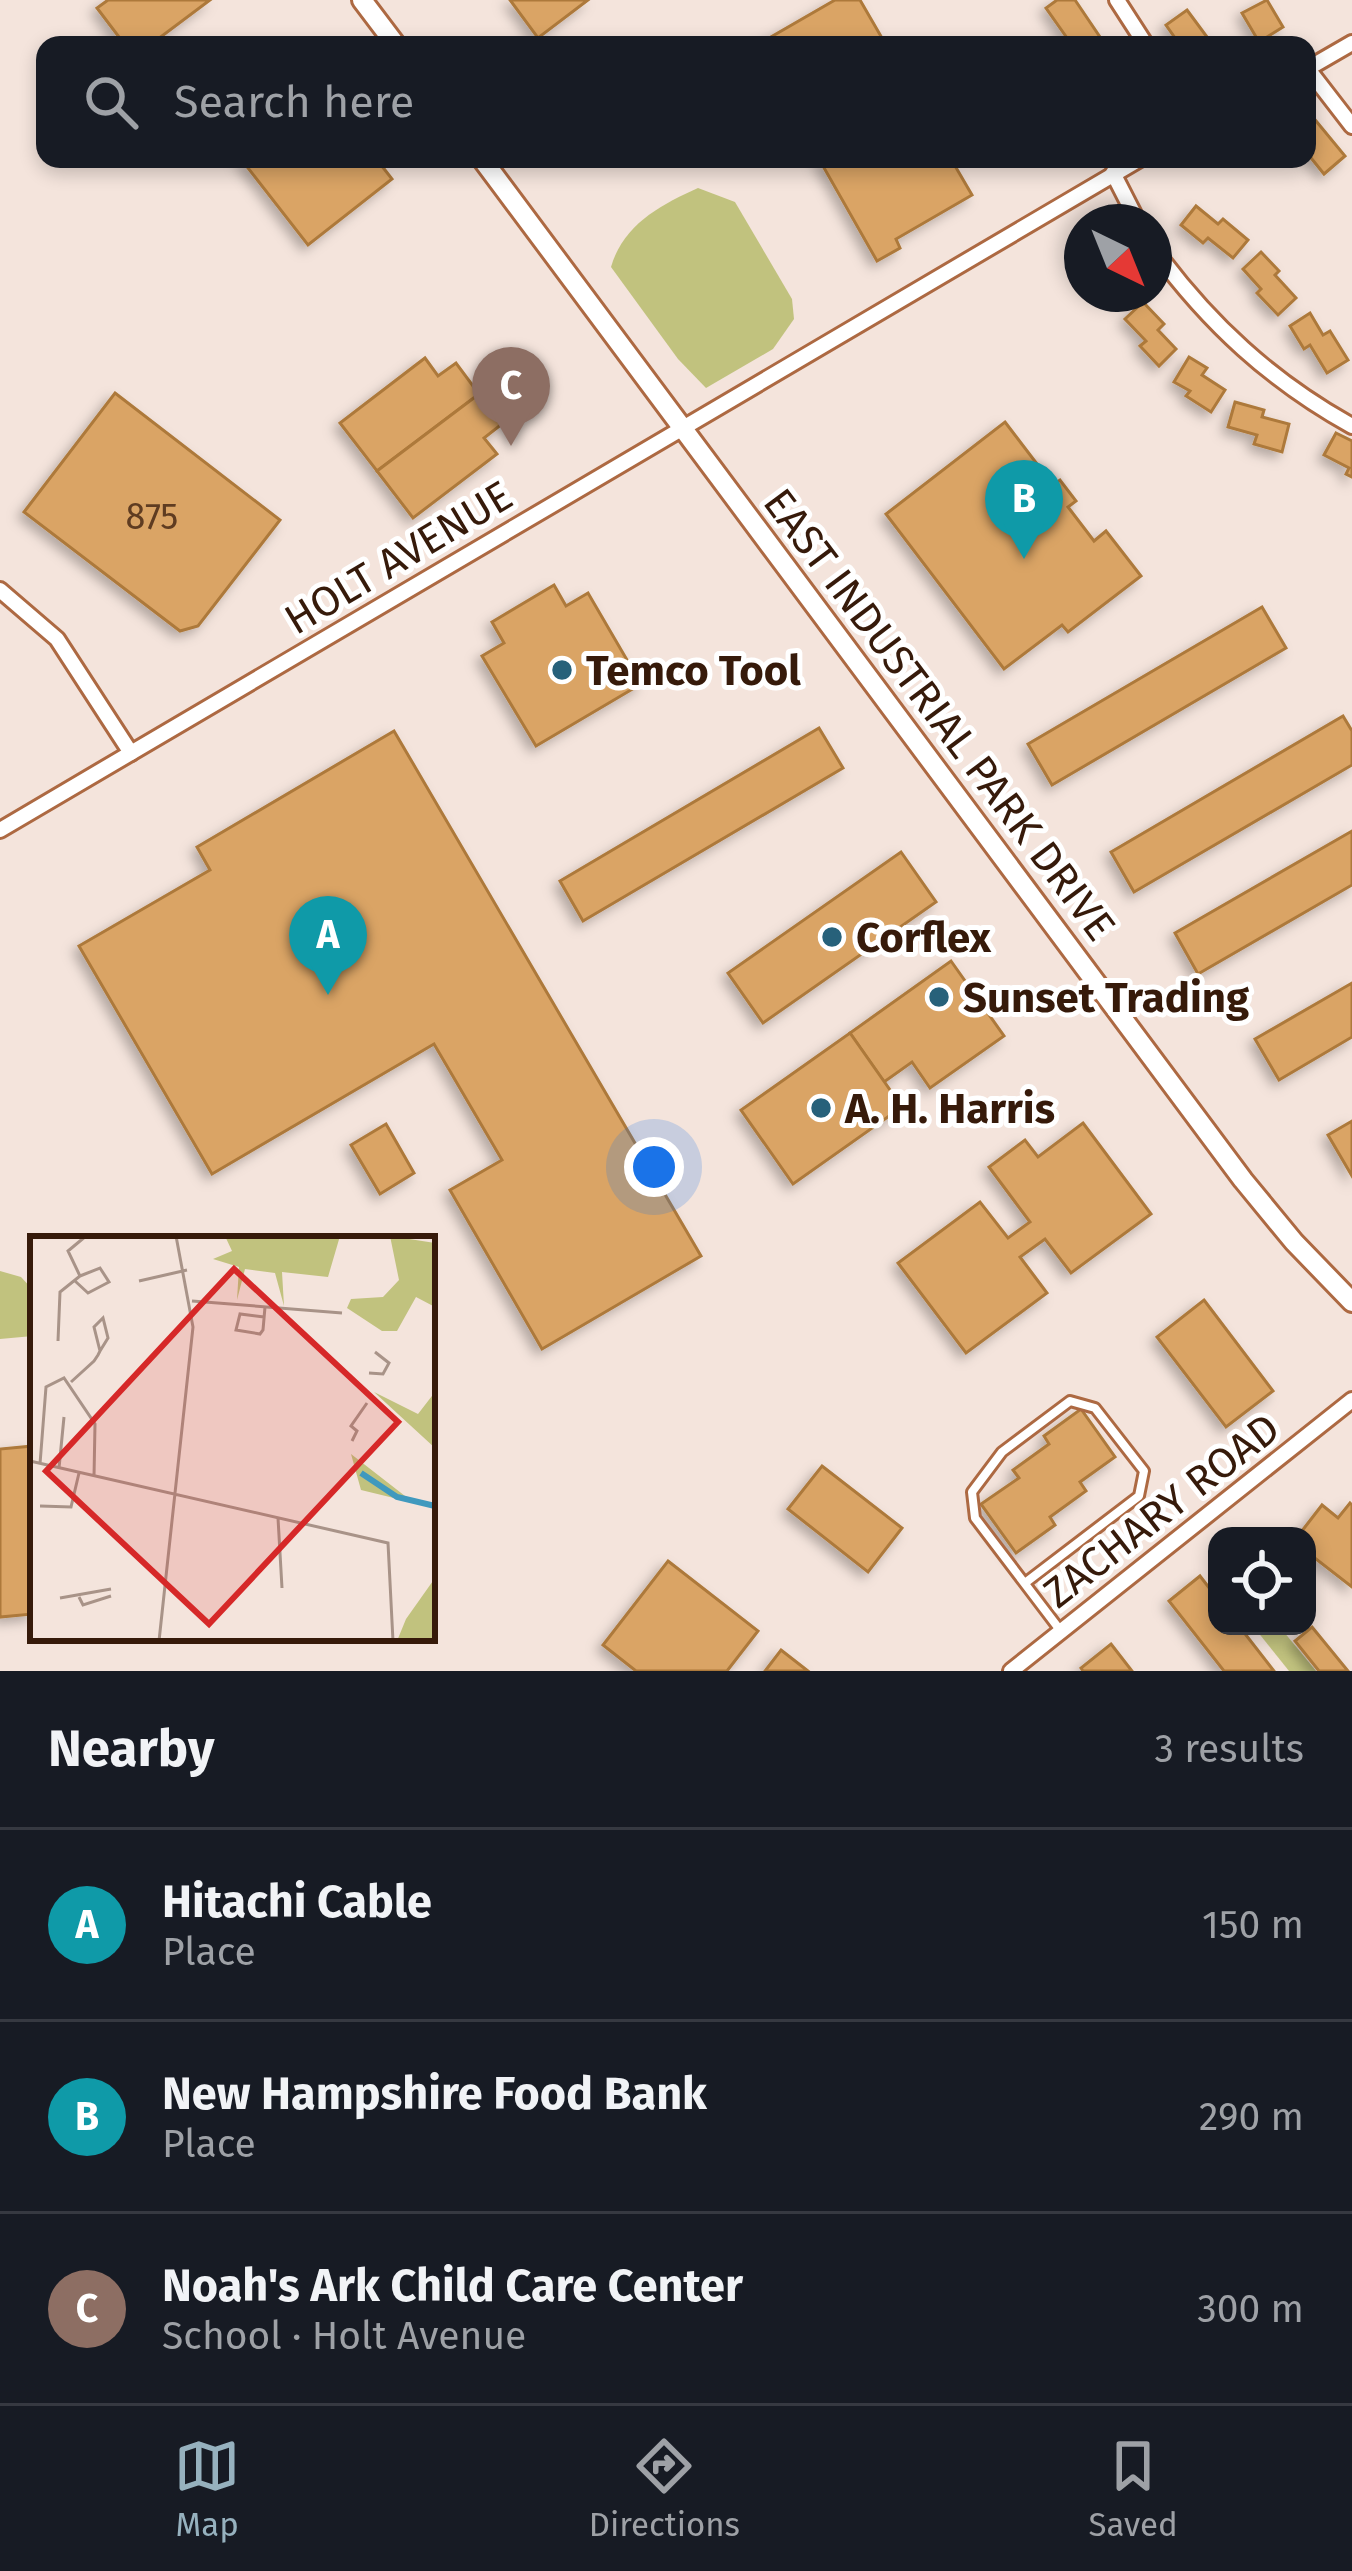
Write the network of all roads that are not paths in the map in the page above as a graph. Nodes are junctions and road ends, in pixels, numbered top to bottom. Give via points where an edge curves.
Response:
1 (362, 0) edge
2 (1117, 0) edge
3 (389, 36) edge
4 (1140, 36) edge
5 (1352, 43) edge
6 (1316, 64) edge
7 (1316, 80) edge
8 (1352, 126) edge
9 (489, 168) edge
10 (1123, 168) edge
11 (1113, 173) junction
12 (1129, 204) edge
13 (1172, 272) edge
14 (682, 426) junction
15 (1352, 426) edge
16 (0, 590) edge
17 (131, 753) junction
18 (0, 830) edge
19 (1352, 1303) edge
20 (1352, 1400) edge
21 (1025, 1583) junction
22 (1061, 1631) junction
23 (1010, 1671) edge

1 - 3 street
2 - 4 street
5 - 6 street
7 - 8 street
9 - 14 street, EAST INDUSTRIAL PARK DRIVE
10 - 11 street, HOLT AVENUE
11 - 12 street
11 - 14 street, HOLT AVENUE
13 - 15 street via 1277,381
14 - 17 street, HOLT AVENUE
14 - 19 street, EAST INDUSTRIAL PARK DRIVE via 1243,1180
16 - 17 street via 57,639
17 - 18 street, HOLT AVENUE
20 - 22 street, ZACHARY ROAD
21 - 21 lane via 975,1518 972,1492 1002,1452 1070,1401 1095,1408 1144,1471 1139,1496
21 - 22 lane
22 - 23 street, ZACHARY ROAD

